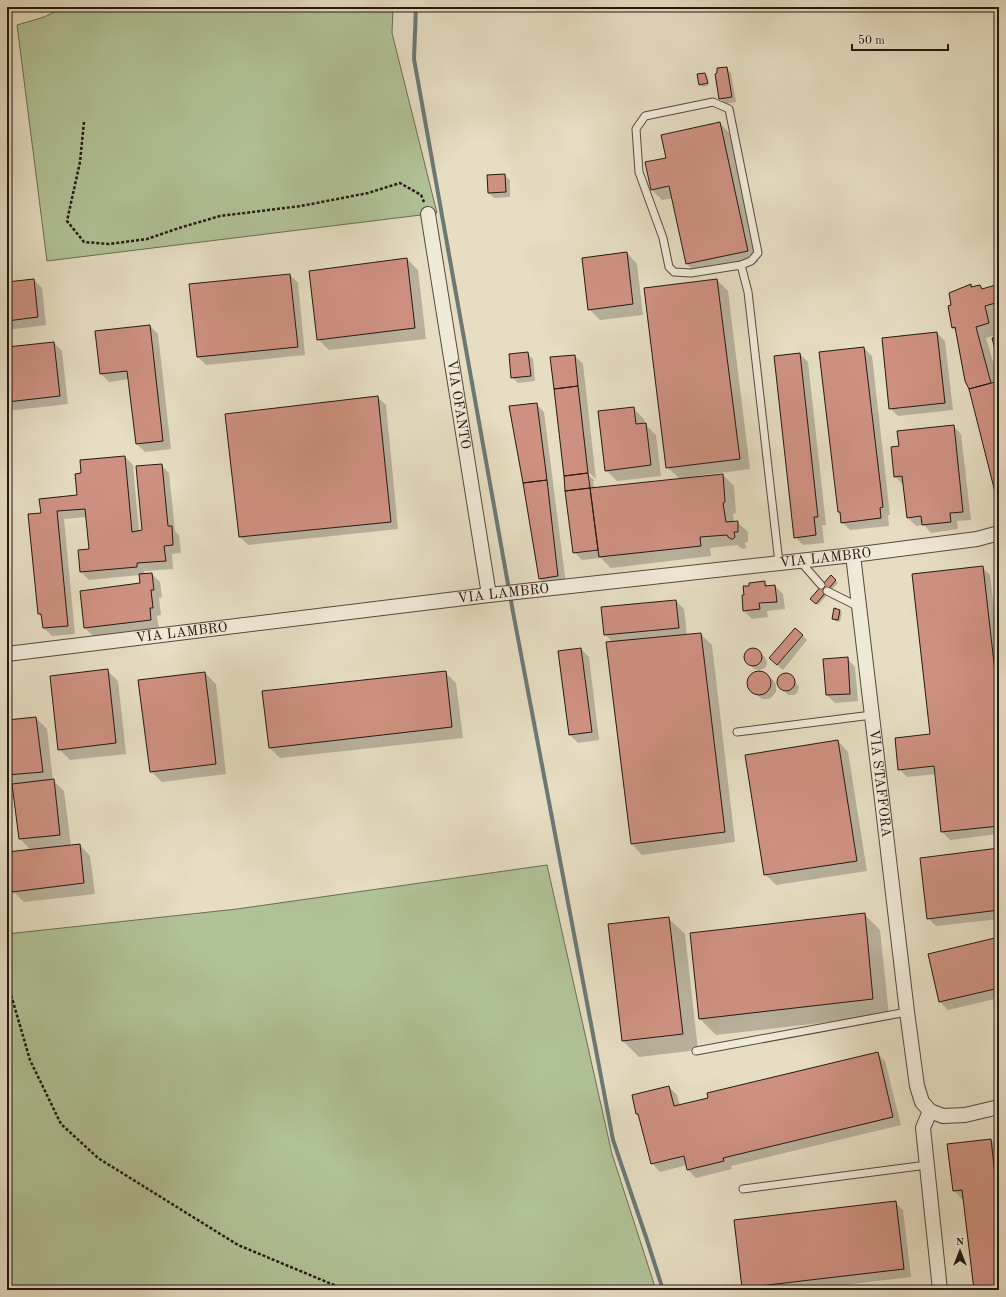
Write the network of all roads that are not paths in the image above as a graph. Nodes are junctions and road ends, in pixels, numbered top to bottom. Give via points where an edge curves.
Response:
1 (428, 214) road end
2 (741, 265) junction
3 (999, 533) edge
4 (853, 555) junction
5 (800, 561) junction
6 (779, 563) junction
7 (493, 595) junction
8 (860, 608) junction
9 (7, 654) edge
10 (872, 715) junction
11 (737, 732) dead end
12 (907, 1012) junction
13 (696, 1051) dead end
14 (999, 1107) edge
15 (930, 1111) junction
16 (927, 1165) junction
17 (743, 1189) dead end
18 (940, 1290) edge

1 - 7 street, VIA OFANTO
2 - 2 lane via 751,261 758,253 729,109 713,102 645,116 636,129 639,172 663,238 669,267 674,272 691,273
2 - 6 lane via 748,298
3 - 4 street, VIA LAMBRO via 977,539
4 - 5 street, VIA LAMBRO
4 - 8 street, VIA STAFFORA
5 - 6 street, VIA LAMBRO
5 - 8 lane via 824,588
6 - 7 street, VIA LAMBRO
7 - 9 street, VIA LAMBRO
8 - 10 street, VIA STAFFORA
10 - 11 lane
10 - 12 street, VIA STAFFORA
12 - 13 lane
12 - 15 street, VIA STAFFORA via 917,1086 922,1102
14 - 15 street via 950,1116
15 - 16 street via 924,1128
16 - 17 lane
16 - 18 street

